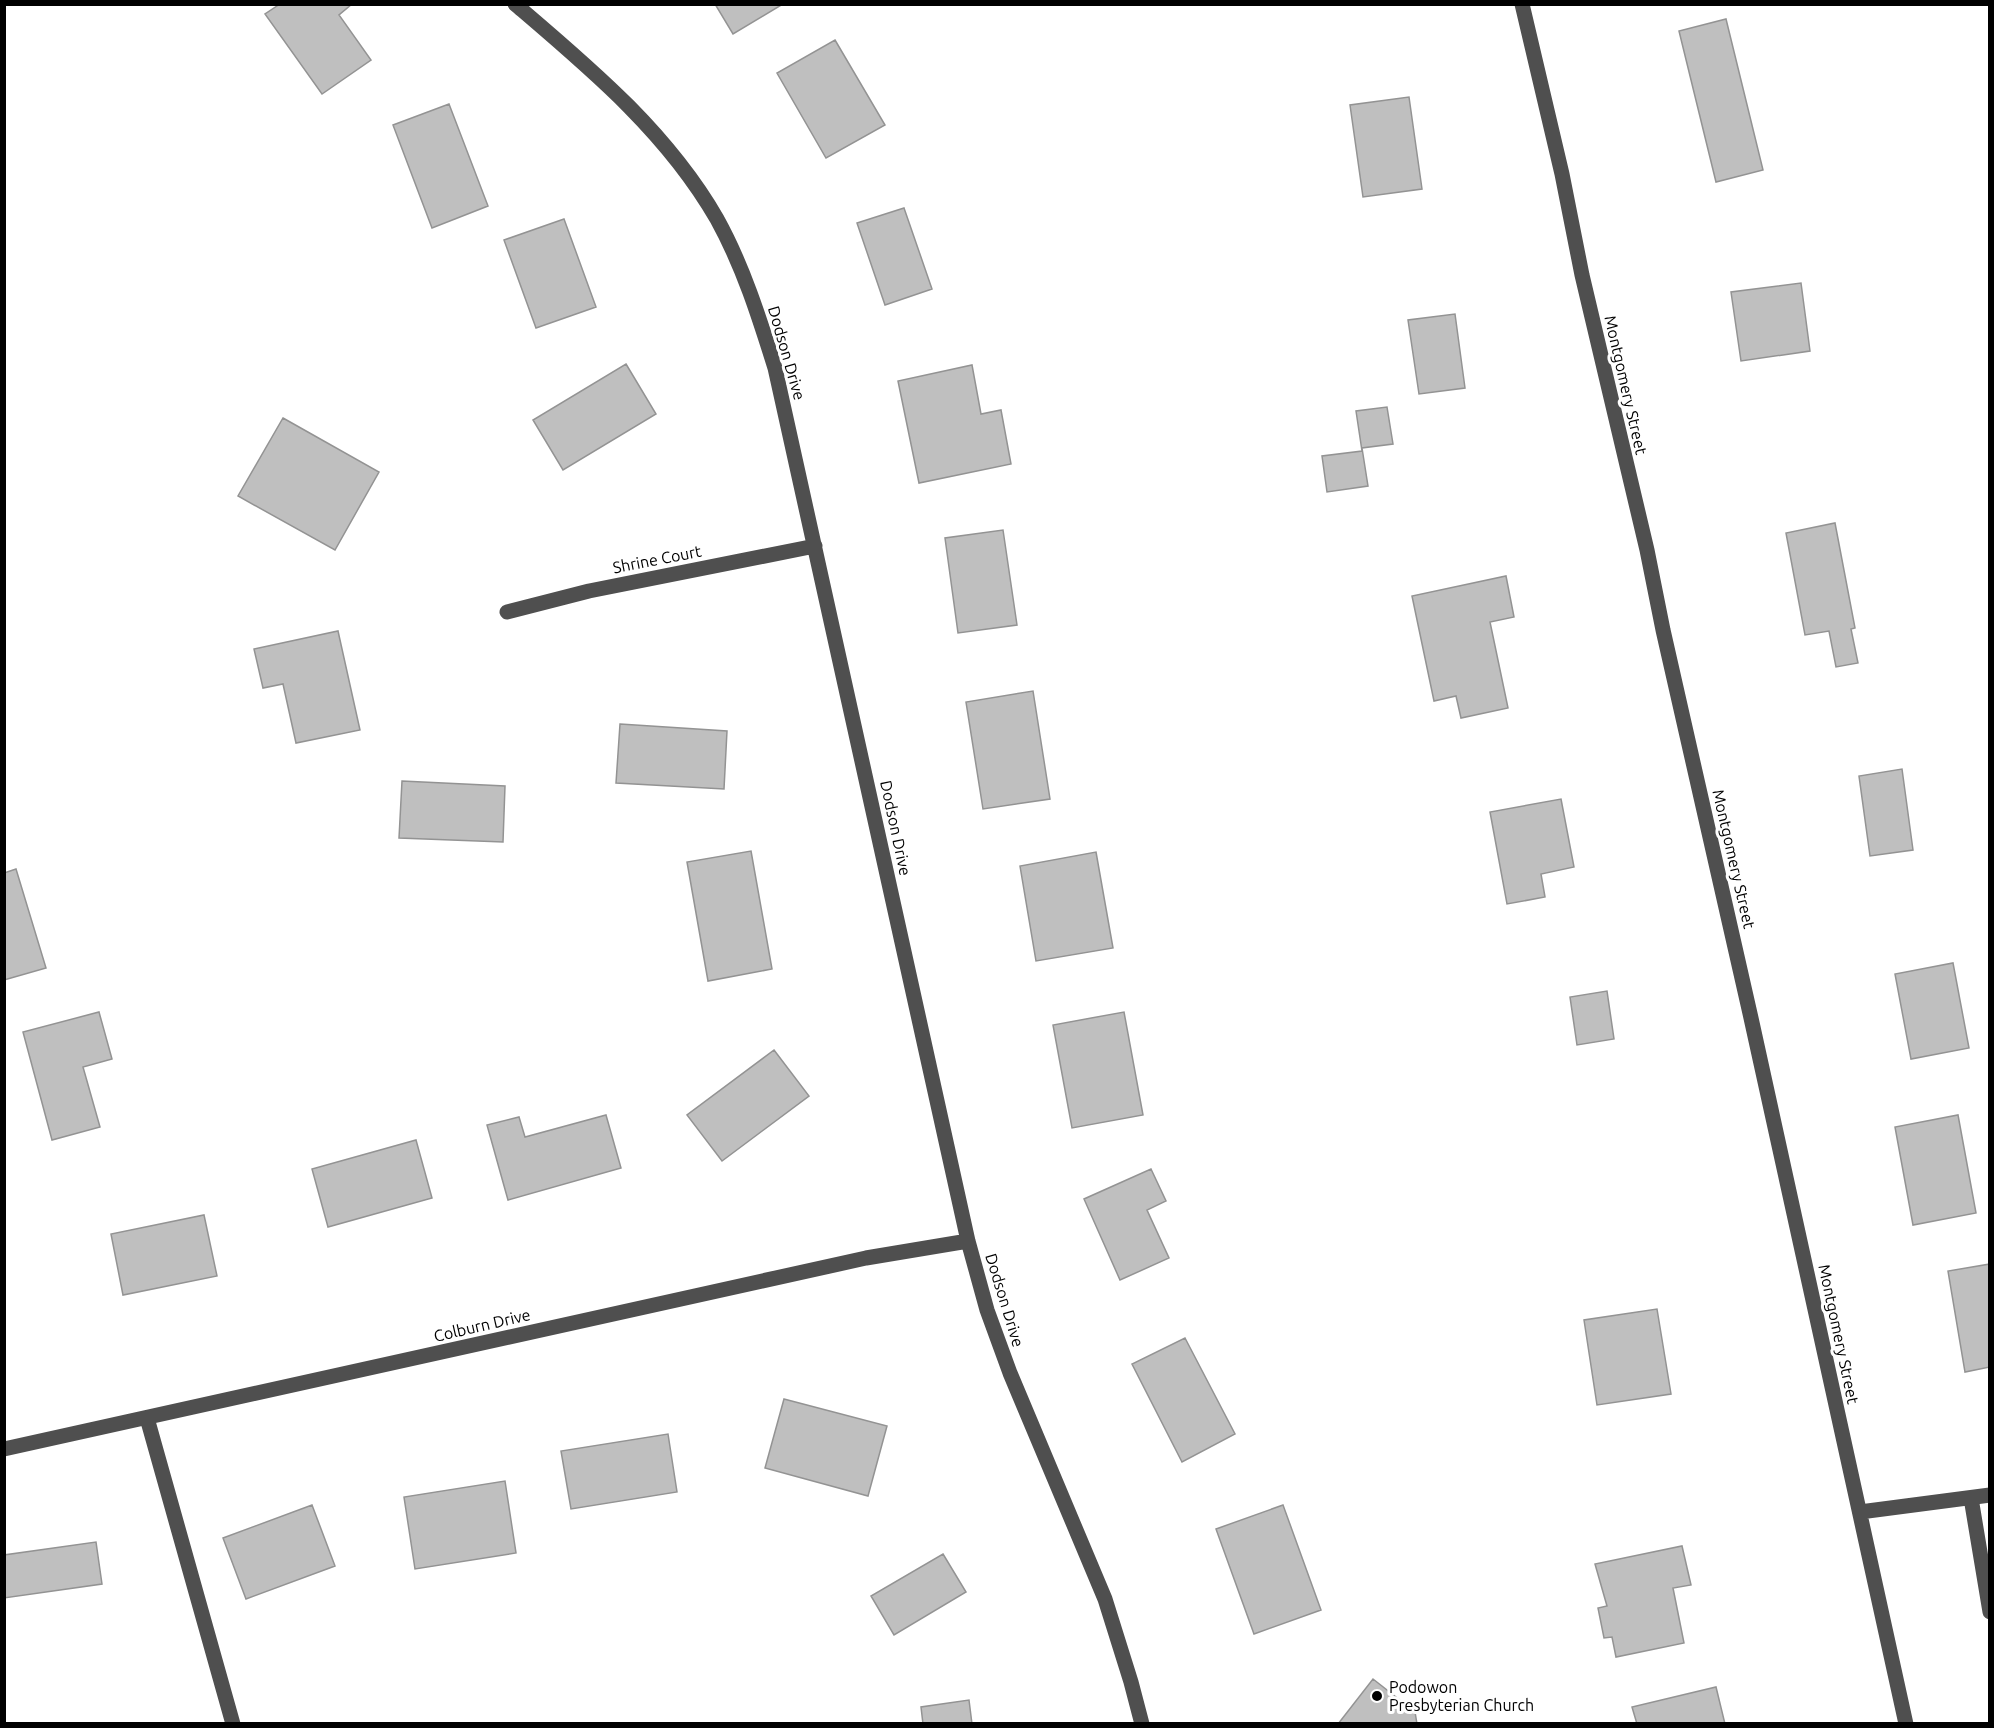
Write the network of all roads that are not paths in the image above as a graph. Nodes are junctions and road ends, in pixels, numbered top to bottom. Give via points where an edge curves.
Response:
1 (514, 4) edge
2 (1522, 4) edge
3 (815, 546) junction
4 (507, 612) dead end
5 (968, 1240) junction
6 (147, 1418) junction
7 (4, 1449) edge
8 (1989, 1495) edge
9 (1971, 1498) junction
10 (1860, 1512) junction
11 (1989, 1612) edge
12 (233, 1724) edge
13 (1142, 1724) edge
14 (1906, 1724) edge

1 - 3 street, Dodson Drive via 629,104 679,163 717,219 747,282 775,368
2 - 10 street, Montgomery Street
3 - 4 street, Shrine Court via 589,591
3 - 5 street, Dodson Drive
5 - 6 street, Colburn Drive via 866,1258
5 - 13 street, Dodson Drive via 1010,1374 1105,1599
6 - 7 street, Colburn Drive
6 - 12 street
8 - 9 street
9 - 10 street
9 - 11 street
10 - 14 street, Montgomery Street

